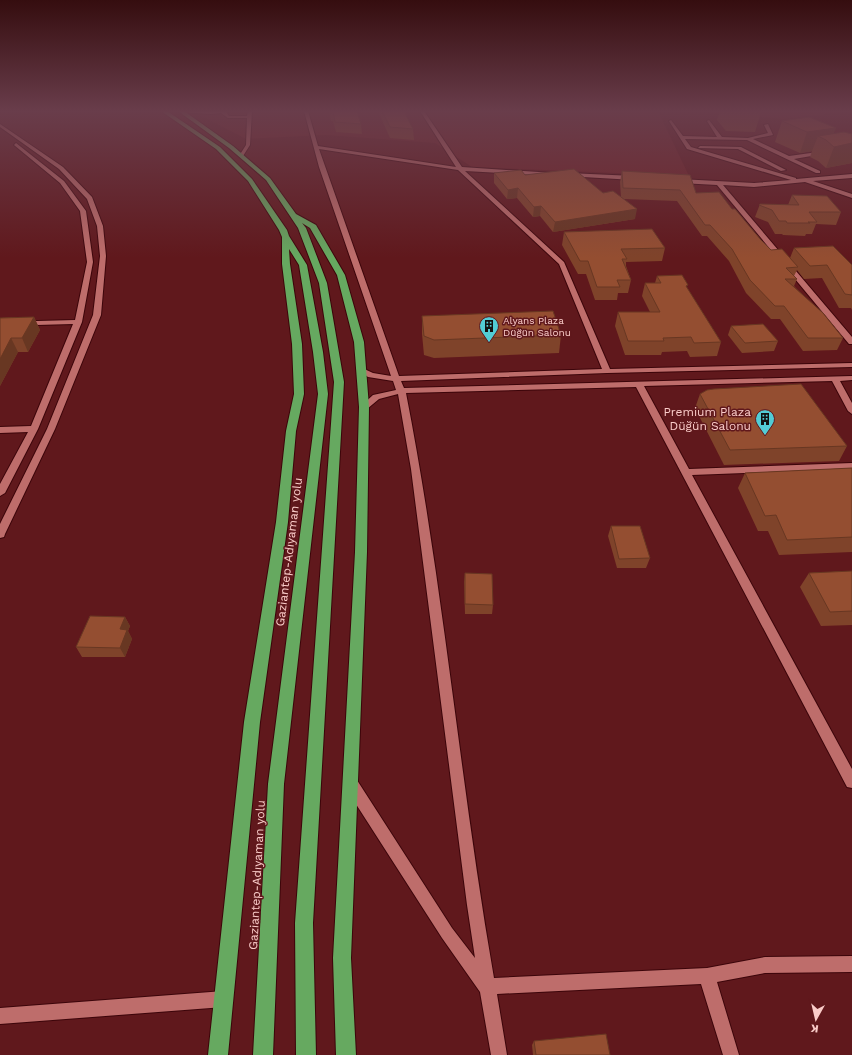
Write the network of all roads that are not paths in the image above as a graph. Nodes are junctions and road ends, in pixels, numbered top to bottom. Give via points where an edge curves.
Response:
1 (35, 160) edge
2 (50, 160) edge
3 (230, 160) edge
4 (247, 160) edge
5 (321, 160) edge
6 (398, 160) edge
7 (454, 160) edge
8 (732, 160) edge
9 (772, 160) edge
10 (793, 160) edge
11 (766, 161) junction
12 (745, 164) junction
13 (460, 169) junction
14 (783, 170) dead end
15 (818, 172) dead end
16 (852, 176) edge
17 (643, 179) edge
18 (802, 180) junction
19 (673, 181) edge
20 (719, 184) junction
21 (852, 196) edge
22 (292, 214) junction
23 (285, 236) junction
24 (78, 322) junction
25 (0, 324) edge
26 (852, 342) edge
27 (852, 365) edge
28 (362, 370) junction
29 (607, 371) junction
30 (852, 378) edge
31 (396, 379) junction
32 (835, 379) junction
33 (638, 384) junction
34 (401, 391) junction
35 (364, 407) junction
36 (852, 411) edge
37 (34, 429) junction
38 (0, 430) edge
39 (852, 466) edge
40 (686, 472) junction
41 (0, 493) edge
42 (0, 534) edge
43 (350, 782) junction
44 (852, 782) edge
45 (852, 964) edge
46 (707, 976) junction
47 (486, 986) junction
48 (224, 999) junction
49 (0, 1016) edge
50 (218, 1055) edge
51 (263, 1055) edge
52 (306, 1055) edge
53 (346, 1055) edge
54 (499, 1055) edge
55 (732, 1055) edge

1 - 24 street via 62,182 84,211 90,262
2 - 42 street via 90,198 100,226 103,256 96,315 52,429
3 - 23 highway, Gaziantep-Adıyaman yolu via 250,180
4 - 22 highway via 268,179
5 - 31 street
6 - 13 street
7 - 13 street
8 - 12 street
9 - 11 street
10 - 15 street
11 - 12 street
11 - 14 street
12 - 18 street
13 - 17 street
13 - 29 street via 562,264
16 - 18 street
18 - 20 street via 754,185
18 - 21 street
19 - 20 street
20 - 26 street
22 - 28 highway via 313,227 341,275 359,342
22 - 52 highway via 302,228 323,283 339,382 304,923
23 - 48 highway via 286,264 297,344 299,394 291,431 282,522 252,722
23 - 51 highway, Gaziantep-Adıyaman yolu via 303,265 323,394 276,784
24 - 25 street
24 - 37 street
27 - 29 street
28 - 31 street via 371,375
28 - 35 highway
29 - 31 street
30 - 32 street
31 - 34 street
32 - 33 street
32 - 36 street
33 - 34 street
33 - 40 street
34 - 35 street via 376,397
34 - 47 street via 416,469
35 - 43 highway via 361,552
37 - 38 street
37 - 41 street
39 - 40 street
40 - 44 street
43 - 47 street via 447,933
43 - 53 highway via 342,958
45 - 46 street via 765,965
46 - 47 street
46 - 55 street
47 - 54 street
48 - 49 street
48 - 50 highway

